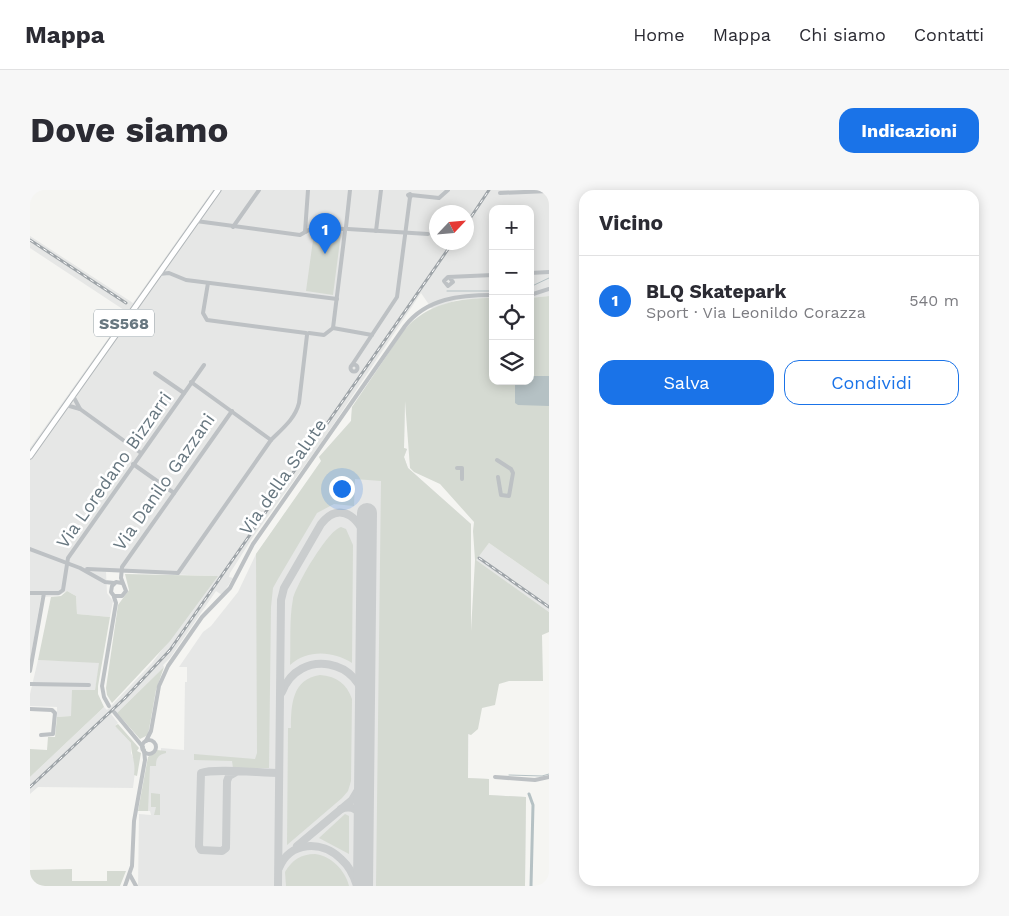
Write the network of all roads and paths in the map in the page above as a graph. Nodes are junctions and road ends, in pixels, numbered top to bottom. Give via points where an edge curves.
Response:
1 (218, 190) edge
2 (259, 190) edge
3 (308, 190) edge
4 (350, 190) edge
5 (381, 190) edge
6 (448, 190) edge
7 (549, 191) edge
8 (500, 193) dead end
9 (410, 194) edge
10 (196, 221) junction
11 (233, 227) junction
12 (346, 229) junction
13 (376, 231) junction
14 (305, 232) junction
15 (405, 232) junction
16 (428, 234) dead end
17 (168, 261) junction
18 (549, 272) edge
19 (534, 273) edge
20 (175, 274) junction
21 (158, 275) junction
22 (489, 275) edge
23 (457, 276) junction
24 (450, 277) junction
25 (453, 281) junction
26 (208, 283) junction
27 (549, 289) edge
28 (534, 294) edge
29 (489, 295) edge
30 (337, 299) junction
31 (333, 328) junction
32 (307, 334) junction
33 (372, 335) junction
34 (204, 365) dead end
35 (352, 365) dead end
36 (155, 373) dead end
37 (191, 382) junction
38 (184, 393) junction
39 (72, 394) junction
40 (64, 405) junction
41 (80, 410) junction
42 (232, 411) junction
43 (272, 440) junction
44 (141, 454) junction
45 (30, 456) edge
46 (497, 460) dead end
47 (133, 464) junction
48 (457, 468) dead end
49 (498, 477) dead end
50 (462, 479) dead end
51 (174, 493) junction
52 (30, 550) edge
53 (67, 564) junction
54 (87, 569) dead end
55 (121, 570) junction
56 (120, 576) junction
57 (105, 582) junction
58 (115, 583) junction
59 (122, 583) junction
60 (111, 590) junction
61 (30, 593) edge
62 (44, 593) junction
63 (114, 596) junction
64 (122, 596) junction
65 (116, 603) junction
66 (30, 671) edge
67 (30, 684) edge
68 (89, 685) dead end
69 (109, 706) dead end
70 (30, 709) edge
71 (114, 712) dead end
72 (151, 731) junction
73 (41, 735) dead end
74 (152, 741) junction
75 (144, 745) junction
76 (151, 753) junction
77 (145, 760) junction
78 (495, 777) dead end
79 (549, 777) edge
80 (130, 874) junction
81 (126, 885) edge
82 (135, 886) edge

1 - 10 main road, SS568
2 - 11 street
3 - 14 street
4 - 12 street
5 - 13 street
6 - 9 street via 439,198
7 - 8 street
9 - 15 street
10 - 11 street
10 - 17 main road, SS568
11 - 14 street via 300,235
12 - 13 street
12 - 14 street via 314,227
12 - 30 street
13 - 15 street
15 - 16 street
15 - 33 street via 397,297
17 - 20 street
17 - 21 main road, SS568
18 - 19 street
20 - 21 street via 166,272
20 - 26 street via 186,280
21 - 39 main road, SS568
22 - 23 street
23 - 24 street
23 - 25 street
24 - 25 street
24 - 25 street via 444,280 445,285 451,286
26 - 30 street
26 - 32 street via 203,313 208,320
27 - 28 street
29 - 72 street, Via della Salute via 445,299 426,308 405,326 252,544 230,588 202,617 168,666 159,686
30 - 31 street
31 - 32 street via 324,335
31 - 33 street
32 - 43 street via 298,408 287,426
33 - 35 street
34 - 37 street, Via Loredano Bizzarri
36 - 38 street, Via Loredano Bizzarri
37 - 38 street, Via Loredano Bizzarri
37 - 42 street
38 - 44 street, Via Loredano Bizzarri
39 - 40 main road, SS568
39 - 41 street
40 - 41 street
40 - 45 main road, SS568
41 - 44 street
42 - 43 street
42 - 51 street, Via Danilo Gazzani
43 - 55 street via 178,573
44 - 47 street, Via Loredano Bizzarri
46 - 49 street via 514,473 509,496 501,495
47 - 51 street
47 - 53 street, Via Loredano Bizzarri
48 - 50 street via 462,468
51 - 55 street, Via Danilo Gazzani
52 - 53 street
53 - 57 street
53 - 62 street, Via Loredano Bizzarri via 63,590
54 - 55 street
55 - 56 street
56 - 58 street
56 - 59 street
57 - 58 street
57 - 60 street
58 - 59 street
58 - 60 street
59 - 64 street via 126,591
60 - 63 street
61 - 62 street
62 - 66 street
63 - 64 street
63 - 65 street
64 - 65 street
65 - 69 street via 102,686
67 - 68 street
70 - 73 street via 55,713 53,734
71 - 75 street
72 - 74 street, Via della Salute
72 - 75 street, Via della Salute
74 - 75 street
74 - 76 street, Via della Salute via 156,747
75 - 76 street
75 - 77 street
76 - 77 street
77 - 80 street via 135,813
78 - 79 street via 535,780
80 - 81 street
80 - 82 street
81 - 82 street

